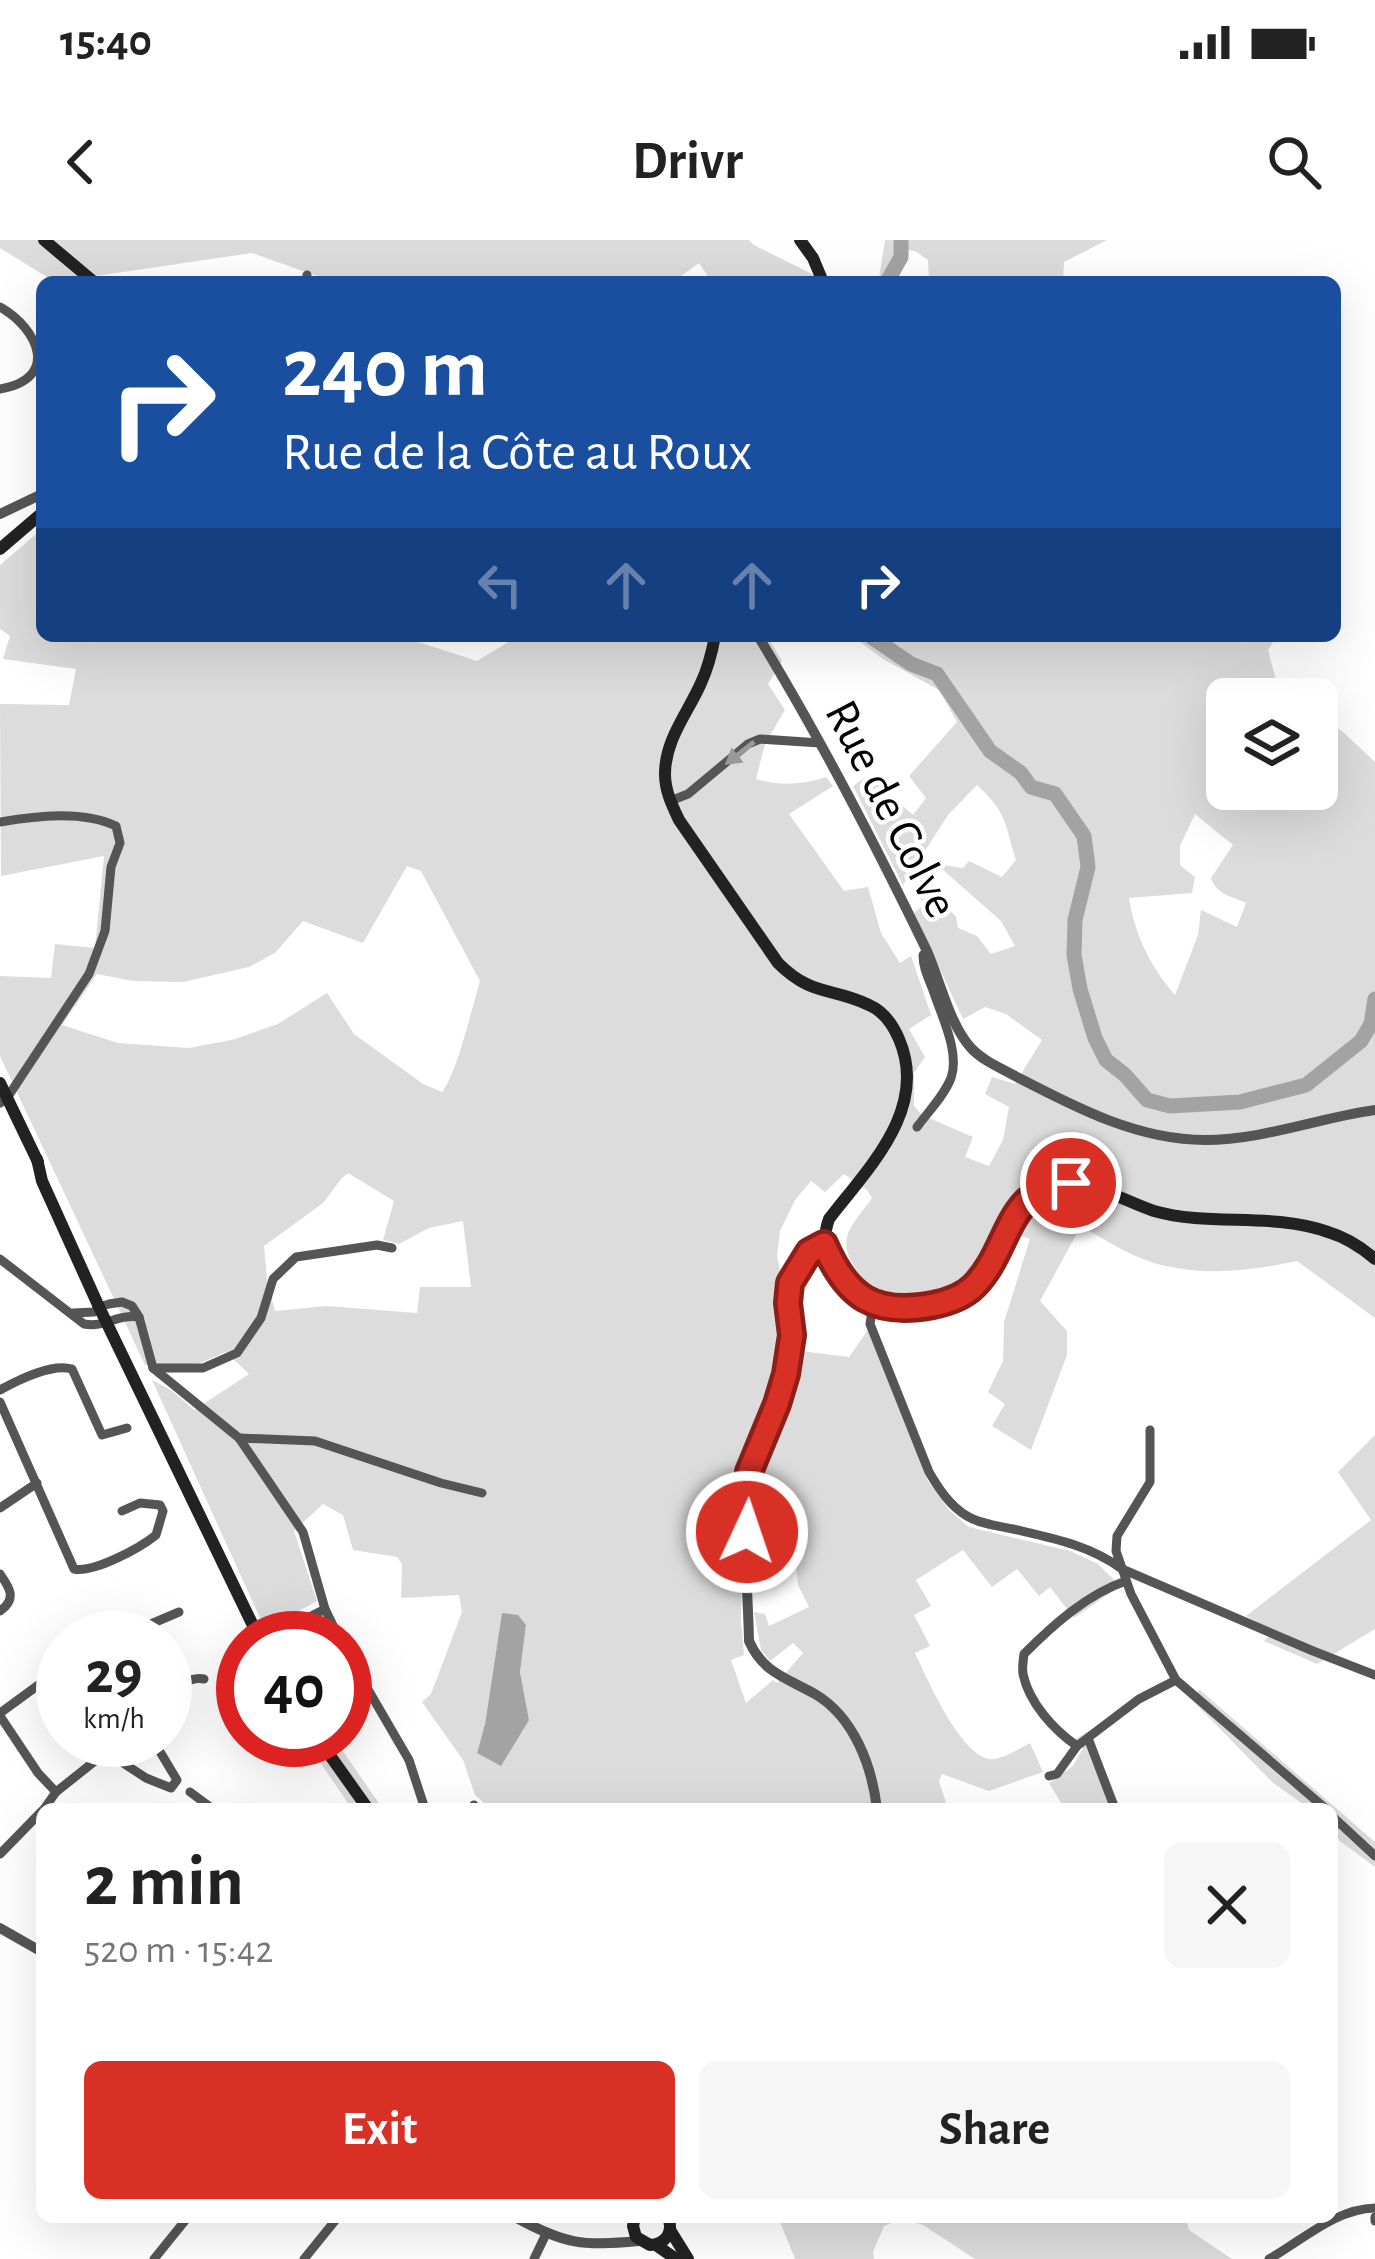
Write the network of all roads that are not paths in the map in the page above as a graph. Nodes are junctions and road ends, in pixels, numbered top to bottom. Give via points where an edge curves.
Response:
1 (44, 240) edge
2 (800, 240) edge
3 (87, 276) edge
4 (820, 276) edge
5 (0, 307) edge
6 (36, 344) edge
7 (36, 365) edge
8 (0, 389) edge
9 (36, 497) edge
10 (1, 514) edge
11 (36, 518) edge
12 (17, 532) junction
13 (0, 549) edge
14 (713, 642) edge
15 (762, 642) edge
16 (820, 743) junction
17 (670, 801) junction
18 (0, 822) edge
19 (927, 951) junction
20 (0, 1083) edge
21 (3, 1100) edge
22 (1375, 1110) edge
23 (917, 1127) dead end
24 (824, 1244) junction
25 (392, 1248) dead end
26 (0, 1259) edge
27 (1375, 1259) edge
28 (873, 1304) junction
29 (102, 1306) junction
30 (73, 1313) junction
31 (139, 1317) junction
32 (109, 1321) junction
33 (153, 1368) junction
34 (0, 1390) edge
35 (0, 1402) edge
36 (127, 1428) dead end
37 (1150, 1430) dead end
38 (239, 1438) junction
39 (37, 1483) junction
40 (482, 1493) dead end
41 (0, 1508) edge
42 (122, 1511) dead end
43 (1122, 1568) junction
44 (0, 1574) edge
45 (1126, 1581) junction
46 (325, 1609) joint
47 (0, 1611) edge
48 (246, 1611) edge
49 (321, 1611) edge
50 (1375, 1675) edge
51 (192, 1679) edge
52 (204, 1679) dead end
53 (1176, 1680) junction
54 (36, 1688) edge
55 (372, 1696) edge
56 (0, 1715) edge
57 (1088, 1738) junction
58 (1077, 1746) junction
59 (87, 1767) edge
60 (128, 1767) edge
61 (169, 1767) edge
62 (338, 1767) edge
63 (1049, 1776) dead end
64 (56, 1792) junction
65 (190, 1792) dead end
66 (48, 1803) edge
67 (205, 1803) edge
68 (364, 1803) edge
69 (422, 1803) edge
70 (875, 1803) edge
71 (1113, 1803) edge
72 (1319, 1803) edge
73 (36, 1817) edge
74 (1338, 1822) edge
75 (0, 1855) edge
76 (1375, 1856) edge
77 (0, 1928) edge
78 (36, 1949) edge
79 (1375, 2216) edge
80 (1338, 2218) edge
81 (183, 2223) edge
82 (333, 2223) edge
83 (526, 2223) edge
84 (633, 2223) edge
85 (634, 2223) edge
86 (669, 2223) edge
87 (671, 2223) edge
88 (1327, 2223) edge
89 (546, 2234) junction
90 (639, 2240) junction
91 (610, 2243) junction
92 (656, 2245) junction
93 (154, 2259) edge
94 (304, 2259) edge
95 (534, 2259) edge
96 (676, 2259) edge
97 (688, 2259) edge
98 (1269, 2259) edge

1 - 3 main road
2 - 4 main road
5 - 6 street
7 - 8 street via 25,381
9 - 10 street
10 - 12 street
11 - 12 main road
12 - 13 main road
14 - 17 main road via 667,754
15 - 16 street, Rue de Colve
16 -> 17 street via 760,739
16 - 19 street, Rue de Colve
17 - 24 main road via 778,963 807,986 872,1006 904,1051 901,1117 829,1219
18 - 21 street via 103,820 116,826 120,843 89,974
19 - 22 street, Rue de Colve via 969,1047 1108,1121 1207,1140
19 - 23 street via 923,967 954,1059 948,1084
20 - 21 main road
21 - 29 main road via 67,1217
24 - 28 main road via 855,1293
24 - 70 street via 809,1252 790,1283 786,1374 749,1472 749,1641 757,1658 844,1720 862,1750
25 - 33 street via 296,1257 273,1279 261,1318 237,1353 203,1368
26 - 30 street
27 - 28 main road via 1325,1230 1194,1219 1089,1186 1054,1184 1025,1202 972,1288 941,1304
28 - 43 street via 870,1324 939,1490 971,1519 1065,1541
29 - 30 street
29 - 31 street via 122,1303
29 - 32 main road
30 - 32 street via 84,1324
31 - 32 street
31 - 33 street
32 - 48 main road
33 - 38 street
34 - 36 street via 63,1366 72,1369 102,1436
35 - 39 street
37 - 43 street via 1150,1482 1117,1536
38 - 40 street via 315,1441
38 - 46 street via 303,1532
39 - 41 street
39 - 42 street via 74,1569 156,1535 160,1505
43 - 45 street
43 - 50 street
44 - 47 street via 11,1598
45 - 53 street
45 - 58 street via 1105,1588 1024,1654 1023,1676 1040,1710
46 - 49 street
51 - 52 street
53 - 57 street
53 - 72 street
54 - 56 street
55 - 69 street via 410,1760
56 - 64 street
57 - 58 street
57 - 71 street
58 - 63 street
59 - 64 street
60 - 61 street via 170,1788 177,1780
62 - 68 main road
64 - 66 street
65 - 67 street
73 - 75 street
74 - 76 street
77 - 78 street
79 - 80 street via 1357,2209
81 - 93 street
82 - 94 street
83 - 89 street
84 - 91 street
85 - 90 main road
86 - 92 main road
87 - 97 main road
88 - 98 street
89 - 91 street
89 - 95 street
90 - 91 street
90 - 92 main road
92 - 96 main road

